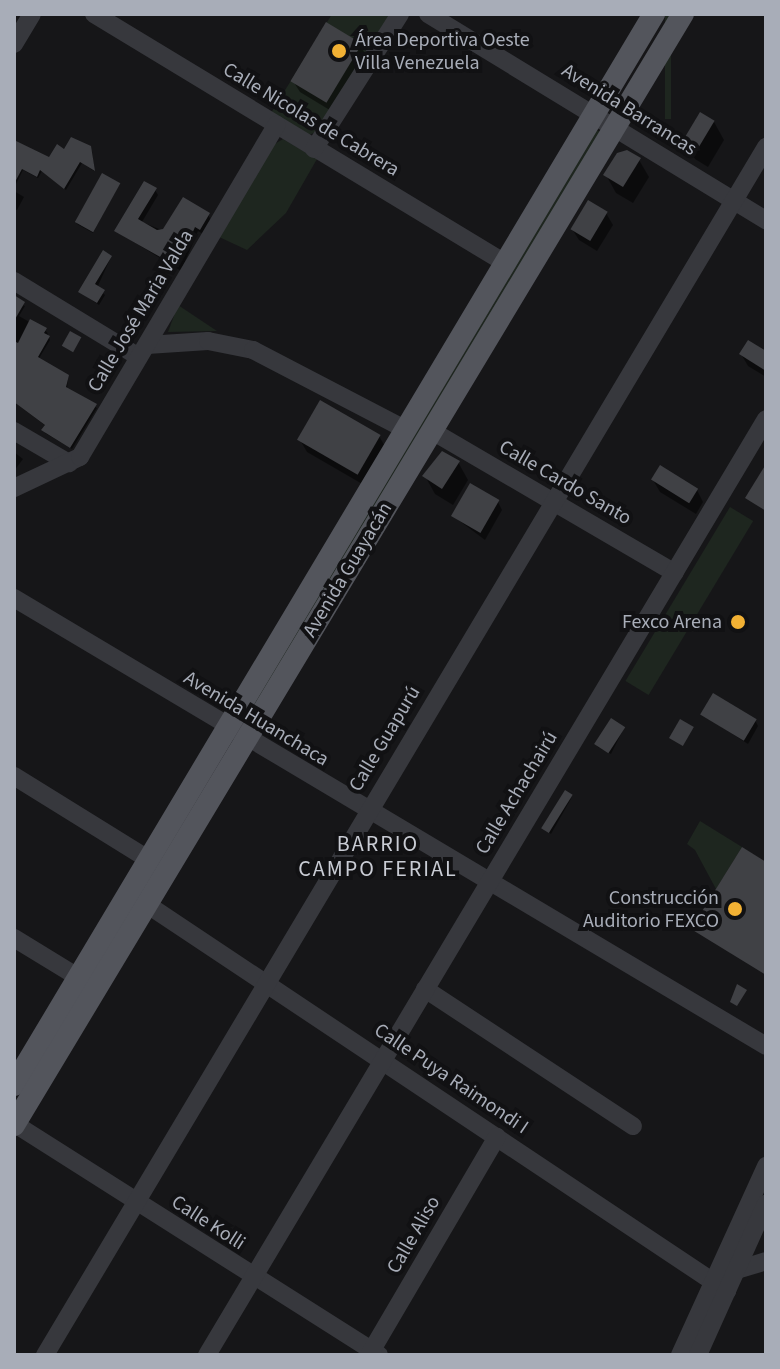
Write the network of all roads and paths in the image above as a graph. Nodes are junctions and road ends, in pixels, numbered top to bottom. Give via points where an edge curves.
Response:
1 (32, 14) edge
2 (94, 14) edge
3 (400, 14) edge
4 (428, 14) edge
5 (654, 14) edge
6 (683, 14) edge
7 (14, 44) edge
8 (595, 113) junction
9 (276, 125) junction
10 (616, 126) junction
11 (766, 147) edge
12 (314, 149) junction
13 (734, 201) junction
14 (766, 220) edge
15 (505, 263) junction
16 (14, 281) edge
17 (143, 351) junction
18 (766, 419) edge
19 (405, 429) junction
20 (14, 431) edge
21 (432, 431) junction
22 (69, 463) junction
23 (14, 488) edge
24 (553, 501) junction
25 (675, 573) junction
26 (14, 598) edge
27 (226, 727) junction
28 (246, 739) junction
29 (14, 776) edge
30 (367, 812) junction
31 (148, 859) junction
32 (489, 882) junction
33 (148, 905) junction
34 (14, 938) edge
35 (78, 977) junction
36 (267, 983) junction
37 (425, 989) junction
38 (766, 1046) edge
39 (384, 1059) junction
40 (14, 1085) edge
41 (14, 1124) edge
42 (633, 1126) dead end
43 (497, 1137) junction
44 (766, 1166) edge
45 (138, 1204) junction
46 (766, 1204) edge
47 (766, 1261) edge
48 (737, 1270) junction
49 (252, 1277) junction
50 (720, 1287) junction
51 (373, 1353) edge
52 (45, 1355) edge
53 (207, 1355) edge
54 (680, 1355) edge
55 (698, 1355) edge

1 - 7 street
2 - 9 street, Calle Nicolas de Cabrera
3 - 12 street
4 - 8 street, Avenida Barrancas
5 - 8 main road, Avenida Guayacán
6 - 10 main road, Avenida Guayacán
8 - 10 street, Avenida Barrancas
8 - 15 main road, Avenida Guayacán
9 - 12 street, Calle Nicolas de Cabrera
9 - 17 street, Calle José Maria Valda
10 - 13 street, Avenida Barrancas
10 - 21 main road, Avenida Guayacán
11 - 13 street, Calle Guapurú
12 - 15 street, Calle Nicolas de Cabrera
13 - 14 street, Avenida Barrancas
13 - 24 street, Calle Guapurú
15 - 19 main road, Avenida Guayacán
16 - 17 street
17 - 19 street via 208,341 253,350
17 - 22 street, Calle José Maria Valda via 80,457
18 - 25 street, Calle Achachairú
19 - 27 main road, Avenida Guayacán
20 - 22 street
21 - 24 street, Calle Cardo Santo
21 - 28 main road, Avenida Guayacán
22 - 23 street, Calle José Maria Valda
24 - 25 street, Calle Cardo Santo
24 - 30 street, Calle Guapurú
25 - 32 street, Calle Achachairú
26 - 27 street, Avenida Huanchaca
27 - 28 street, Avenida Huanchaca
27 - 31 main road, Avenida Guayacán
28 - 30 street, Avenida Huanchaca
28 - 33 main road, Avenida Guayacán
29 - 31 street
30 - 32 street, Avenida Huanchaca
30 - 36 street, Calle Guapurú
31 - 35 main road, Avenida Guayacán
32 - 37 street, Calle Achachairú
32 - 38 street, Avenida Huanchaca
33 - 36 street, Calle Puya Raimondi I
33 - 41 main road, Avenida Guayacán
34 - 35 street
35 - 40 main road, Avenida Guayacán
36 - 39 street, Calle Puya Raimondi I
36 - 45 street, Calle Guapurú
37 - 39 street, Calle Achachairú
37 - 42 street
39 - 43 street, Calle Puya Raimondi I
39 - 49 street, Calle Achachairú
41 - 45 street, Calle Kolli
43 - 50 street, Calle Puya Raimondi I
43 - 51 street, Calle Aliso
44 - 50 street
45 - 49 street, Calle Kolli
45 - 52 street, Calle Guapurú
46 - 48 street
47 - 48 street
48 - 50 street
49 - 51 street, Calle Kolli
49 - 53 street, Calle Achachairú
50 - 54 street
50 - 55 street

